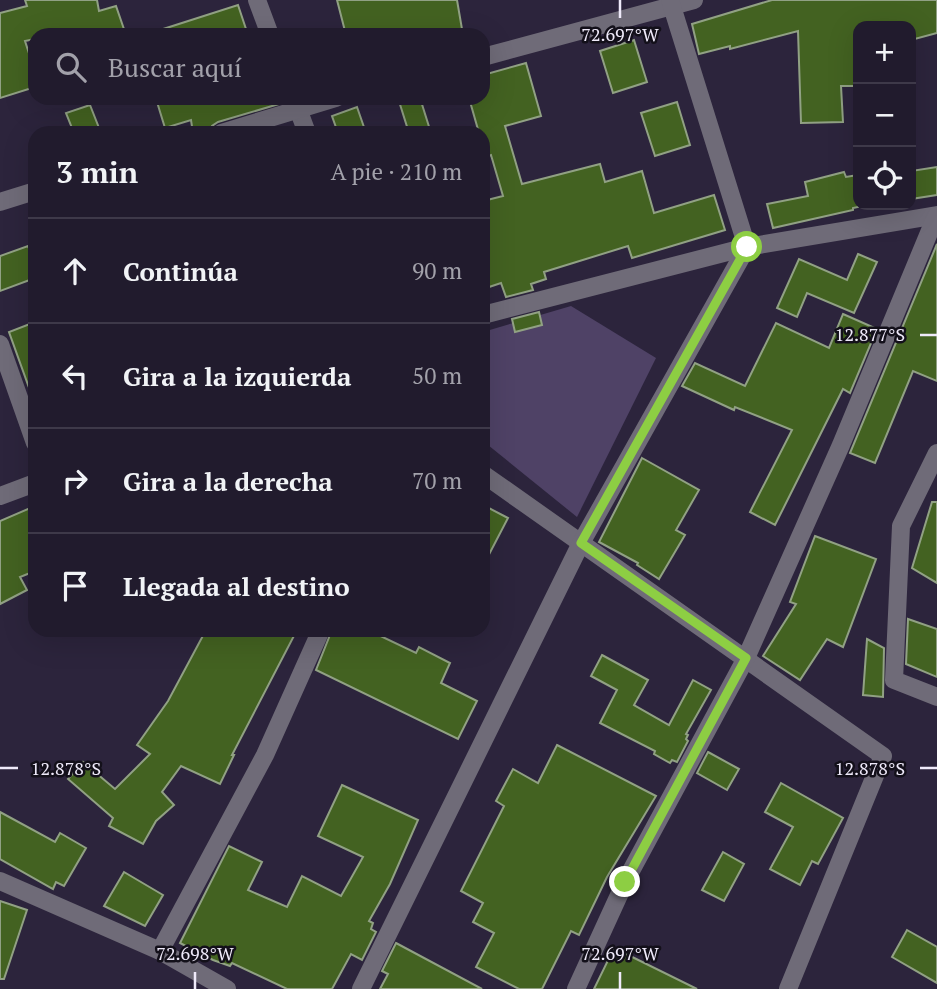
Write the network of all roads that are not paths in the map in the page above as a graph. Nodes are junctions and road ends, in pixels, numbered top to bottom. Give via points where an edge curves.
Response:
1 (257, 0) edge
2 (694, 0) edge
3 (670, 3) edge
4 (267, 28) edge
5 (490, 55) edge
6 (291, 105) edge
7 (297, 105) edge
8 (238, 126) edge
9 (304, 126) edge
10 (28, 193) edge
11 (0, 202) edge
12 (936, 215) edge
13 (747, 247) junction
14 (490, 313) edge
15 (0, 344) edge
16 (28, 423) edge
17 (937, 453) edge
18 (490, 479) edge
19 (28, 486) edge
20 (0, 496) edge
21 (581, 543) junction
22 (318, 637) edge
23 (746, 658) junction
24 (937, 697) edge
25 (0, 881) edge
26 (160, 951) junction
27 (227, 989) edge
28 (361, 989) edge
29 (576, 989) edge
30 (788, 989) edge

1 - 4 street
2 - 3 street
3 - 5 street
3 - 13 street
6 - 8 street
7 - 9 street
10 - 11 street
12 - 13 street
12 - 23 street
13 - 14 street
13 - 21 street
15 - 16 street
17 - 24 street via 901,526 894,680
18 - 21 street
19 - 20 street
21 - 23 street
21 - 28 street
22 - 26 street via 265,755
23 - 29 street via 625,882
23 - 30 street via 883,756
25 - 26 street
26 - 27 street

